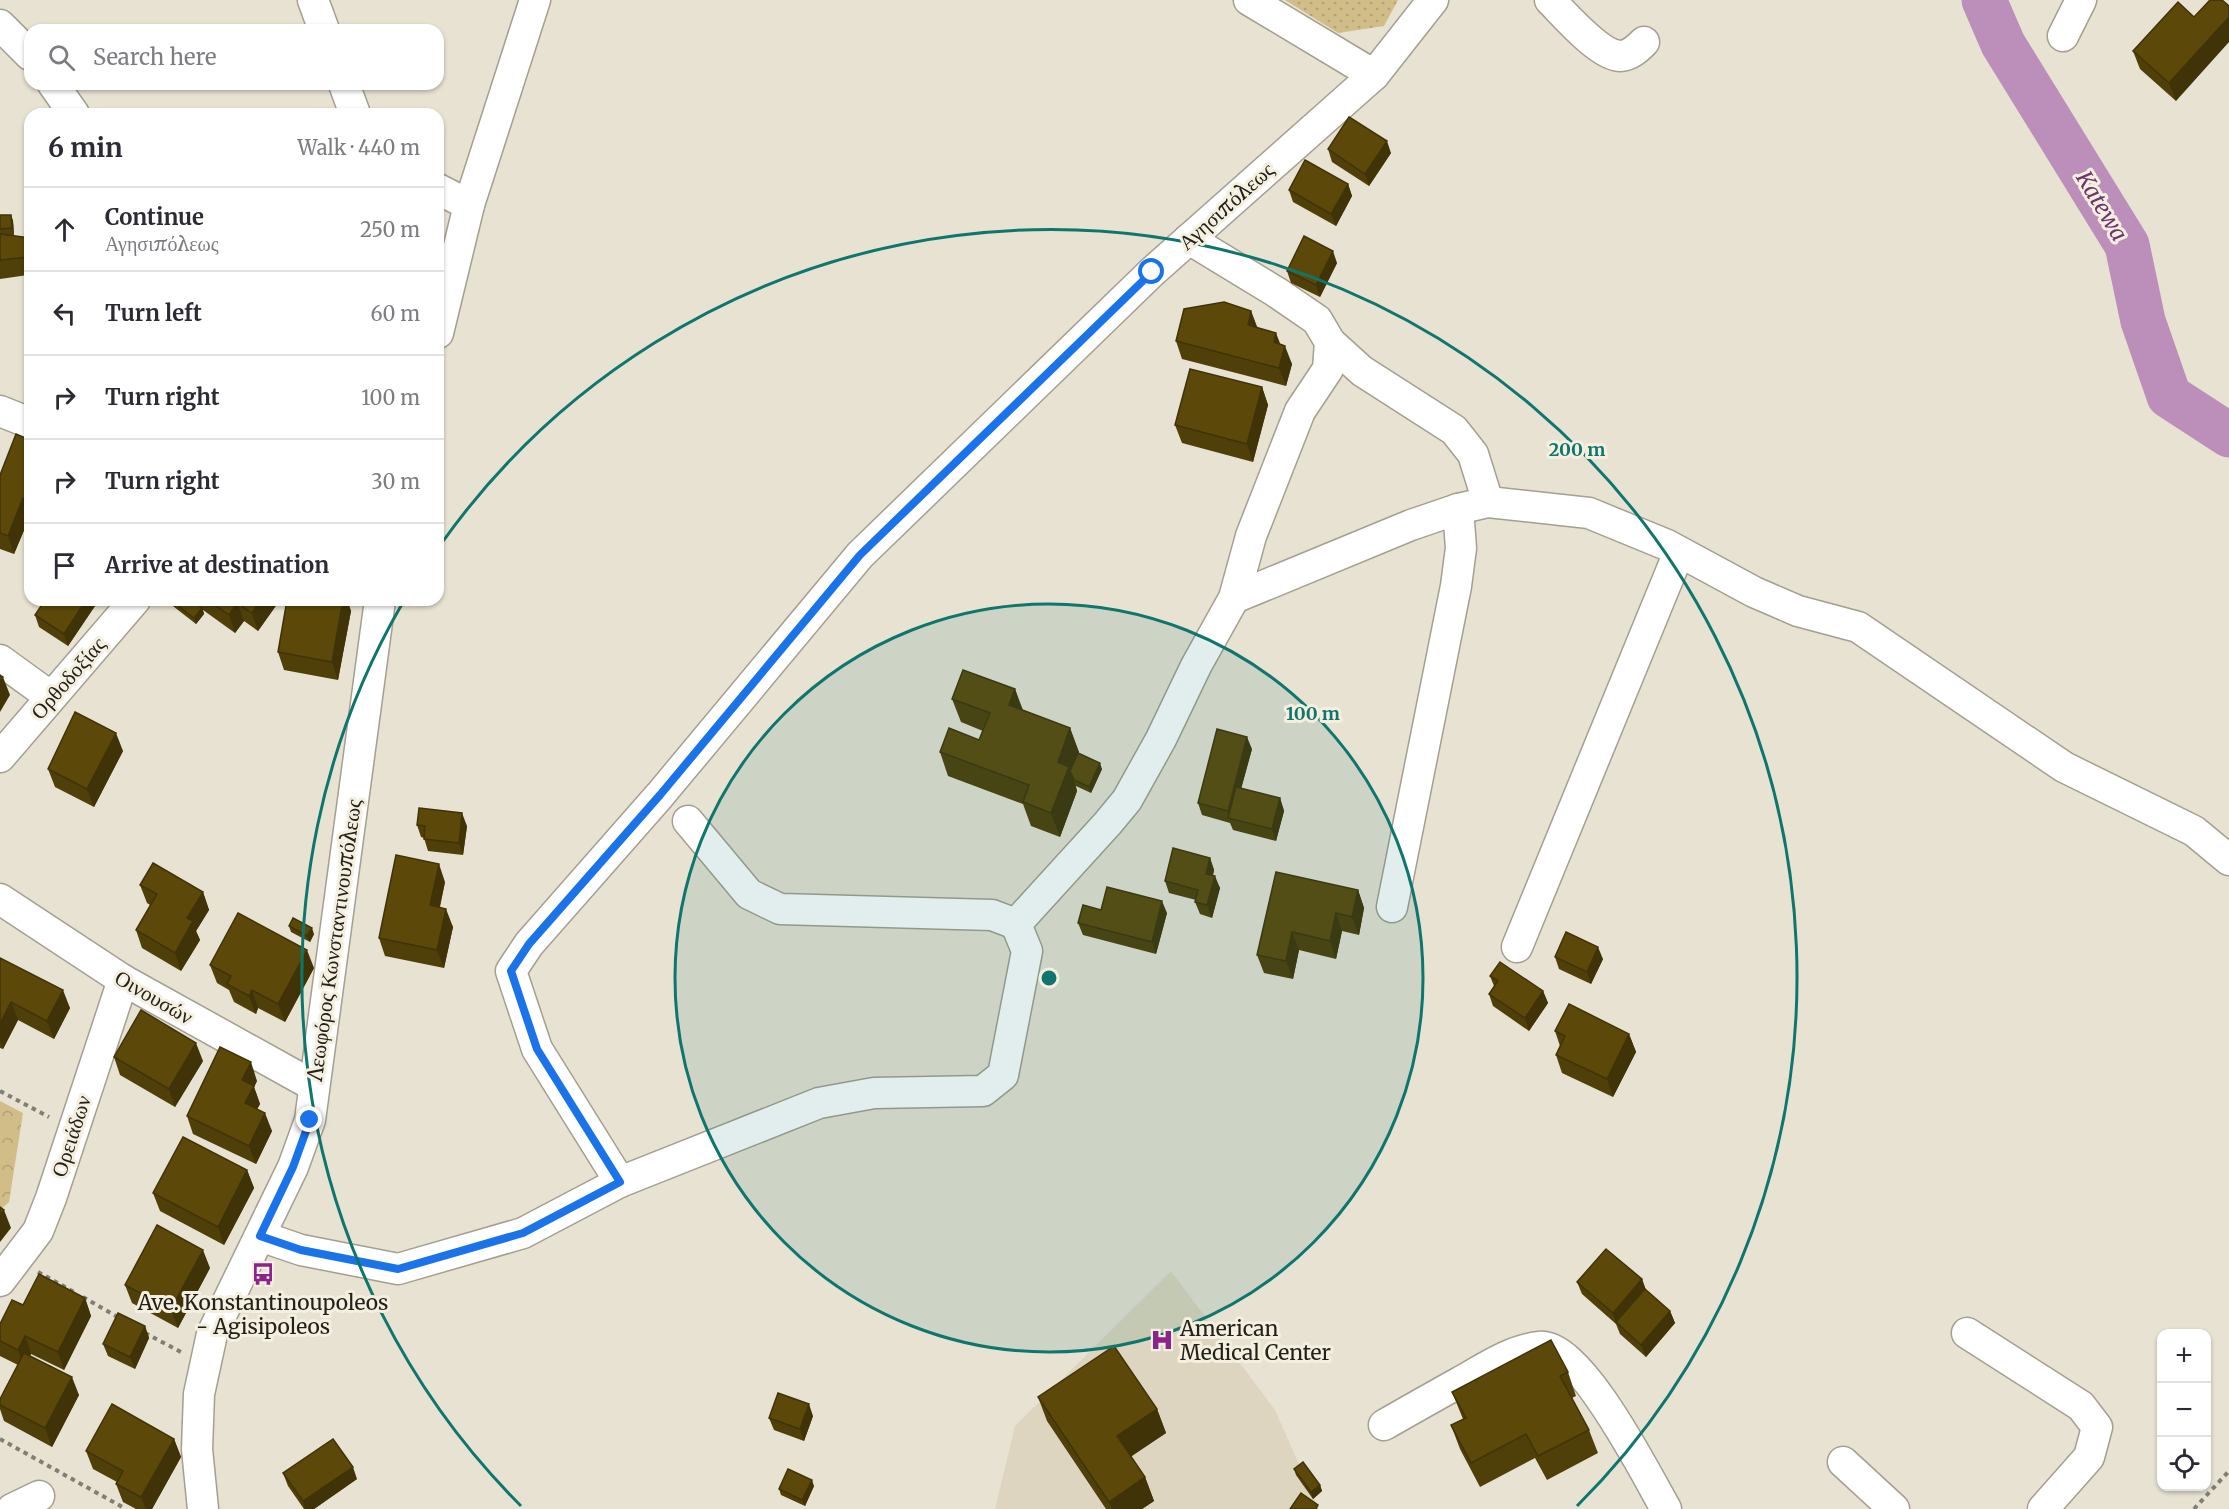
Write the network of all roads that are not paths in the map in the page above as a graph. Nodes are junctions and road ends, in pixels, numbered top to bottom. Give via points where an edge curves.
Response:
1 (313, 0) edge
2 (535, 0) edge
3 (1249, 0) edge
4 (1433, 0) edge
5 (1550, 0) edge
6 (2081, 0) edge
7 (322, 24) edge
8 (0, 25) edge
9 (2063, 36) dead end
10 (1644, 42) dead end
11 (24, 49) edge
12 (1374, 75) junction
13 (57, 90) edge
14 (346, 90) edge
15 (71, 108) edge
16 (353, 108) edge
17 (444, 192) edge
18 (469, 205) junction
19 (1189, 239) junction
20 (444, 308) edge
21 (1330, 342) junction
22 (0, 411) edge
23 (24, 421) edge
24 (1488, 502) junction
25 (1458, 509) junction
26 (1680, 552) junction
27 (1234, 598) junction
28 (130, 606) edge
29 (379, 606) edge
30 (0, 660) edge
31 (51, 697) junction
32 (0, 757) edge
33 (688, 821) dead end
34 (2229, 860) edge
35 (0, 899) edge
36 (1392, 907) dead end
37 (1016, 924) junction
38 (1517, 947) dead end
39 (123, 981) junction
40 (314, 1086) junction
41 (620, 1182) junction
42 (260, 1236) junction
43 (9, 1271) edge
44 (1967, 1333) dead end
45 (1384, 1425) dead end
46 (1843, 1462) dead end
47 (39, 1496) dead end
48 (12, 1509) edge
49 (203, 1509) edge
50 (1666, 1509) edge
51 (1894, 1509) edge
52 (2043, 1509) edge

1 - 7 street
2 - 18 street
3 - 12 street
4 - 12 street, Αγησιπόλεως
5 - 10 street via 1610,54 1622,56 1636,51
6 - 9 street
8 - 11 street
12 - 19 street, Αγησιπόλεως
13 - 15 street
14 - 16 street
17 - 18 street
18 - 20 street
19 - 21 street via 1317,320
19 - 41 street, Αγησιπόλεως via 860,555 660,795 529,944 511,971 537,1049
21 - 24 street via 1362,371 1454,429 1473,454
21 - 27 street via 1328,369 1300,411 1251,536
22 - 23 street
24 - 25 street
24 - 26 street via 1589,513
25 - 27 street
25 - 36 street via 1461,548 1456,586
26 - 34 street via 1798,611 1858,627 2064,766 2194,831
26 - 38 street
27 - 37 street via 1127,800
28 - 31 street, Ορθοδοξίας
29 - 40 street, Λεωφόρος Κωνσταντινουπόλεως
30 - 31 street
31 - 32 street, Ορθοδοξίας
33 - 37 street via 749,894 780,909 992,915
35 - 39 street, Οινουσών
37 - 41 street via 1027,951 1003,1075 983,1091 874,1093 819,1103
39 - 40 street, Οινουσών
39 - 43 street, Ορειάδων via 38,1231
40 - 42 street, Λεωφόρος Κωνσταντινουπόλεως via 310,1120
41 - 42 street via 523,1233 398,1269 301,1250
42 - 49 street, Λεωφόρος Κωνσταντινουπόλεως via 212,1334 199,1394 197,1449
44 - 52 street via 2081,1406 2097,1427 2089,1457
45 - 50 street via 1500,1359 1542,1346 1560,1354 1580,1371 1601,1398
46 - 51 street
47 - 48 street

